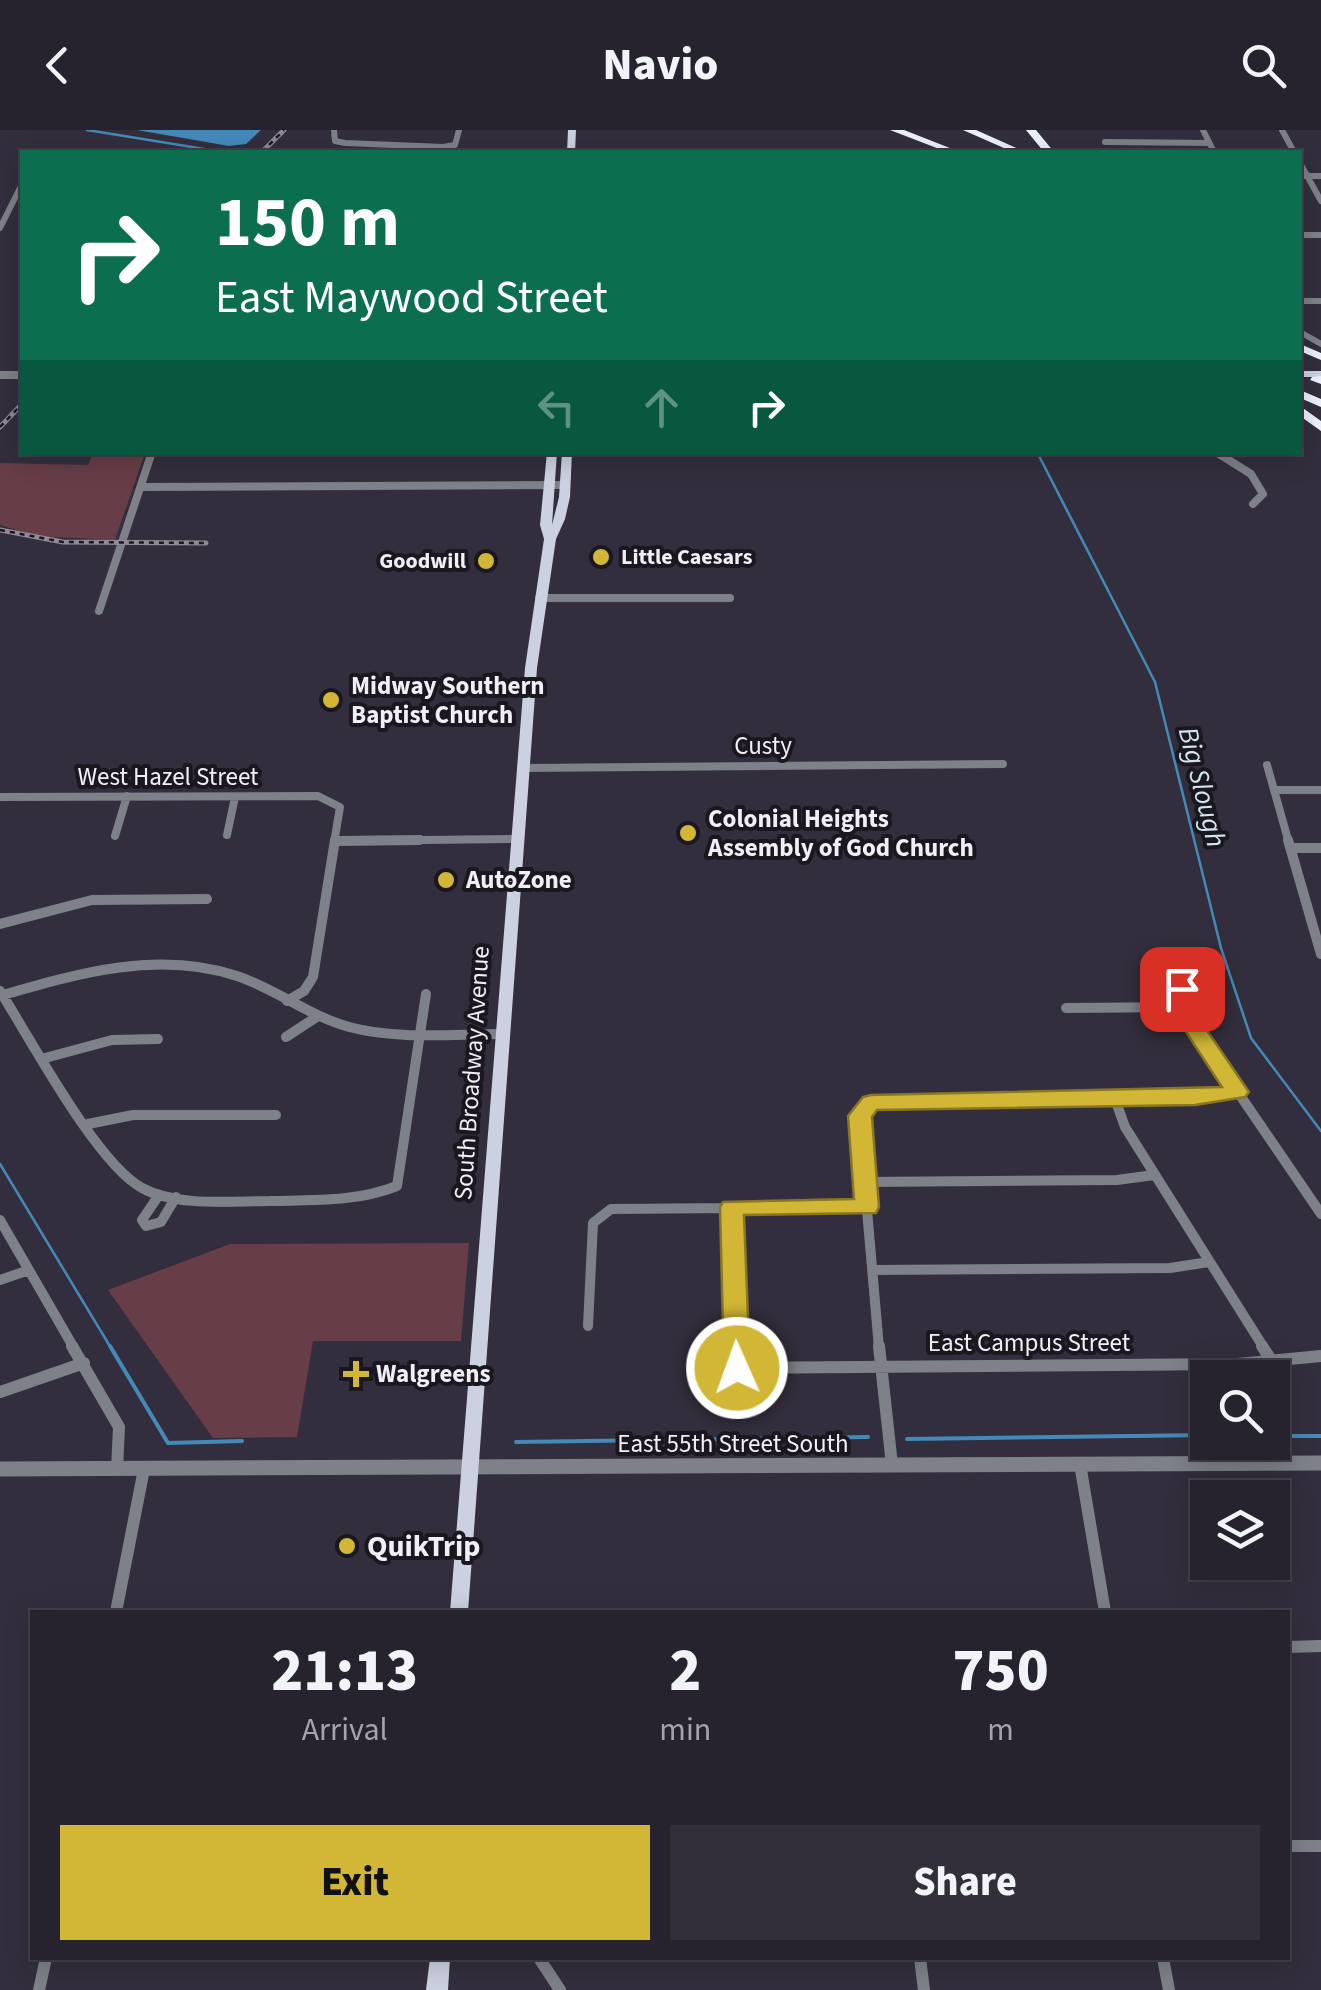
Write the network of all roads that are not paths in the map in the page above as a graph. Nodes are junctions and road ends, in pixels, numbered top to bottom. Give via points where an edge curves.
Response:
1 (334, 130) edge
2 (459, 130) edge
3 (895, 130) edge
4 (968, 130) edge
5 (1031, 130) edge
6 (1203, 130) edge
7 (1104, 142) dead end
8 (1209, 142) junction
9 (950, 150) edge
10 (989, 150) edge
11 (1015, 150) edge
12 (1046, 150) edge
13 (1213, 150) edge
14 (1304, 176) edge
15 (1321, 176) edge
16 (20, 188) edge
17 (1321, 201) edge
18 (0, 228) edge
19 (1302, 397) edge
20 (1302, 412) edge
21 (1321, 414) edge
22 (1321, 428) edge
23 (151, 455) edge
24 (552, 455) edge
25 (567, 455) edge
26 (1221, 455) edge
27 (550, 485) junction
28 (566, 485) junction
29 (141, 487) junction
30 (1252, 504) dead end
31 (550, 539) junction
32 (539, 598) junction
33 (730, 598) dead end
34 (98, 612) dead end
35 (1003, 764) dead end
36 (1267, 765) dead end
37 (523, 768) junction
38 (1274, 790) junction
39 (1321, 790) edge
40 (126, 796) junction
41 (235, 796) junction
42 (0, 797) edge
43 (227, 835) dead end
44 (115, 836) dead end
45 (517, 840) junction
46 (337, 841) junction
47 (1291, 848) junction
48 (1321, 848) edge
49 (206, 899) dead end
50 (0, 924) edge
51 (1321, 954) edge
52 (1176, 961) dead end
53 (1, 993) edge
54 (426, 994) dead end
55 (287, 1001) junction
56 (1186, 1007) junction
57 (1066, 1008) dead end
58 (318, 1016) junction
59 (420, 1032) junction
60 (502, 1034) junction
61 (286, 1036) dead end
62 (158, 1039) dead end
63 (45, 1058) junction
64 (1237, 1092) junction
65 (1116, 1098) junction
66 (276, 1115) dead end
67 (88, 1124) junction
68 (1154, 1174) junction
69 (864, 1182) junction
70 (159, 1195) junction
71 (176, 1197) junction
72 (732, 1207) junction
73 (867, 1207) junction
74 (1321, 1214) edge
75 (0, 1220) edge
76 (1209, 1262) junction
77 (30, 1270) junction
78 (873, 1270) junction
79 (0, 1280) edge
80 (588, 1326) dead end
81 (1321, 1356) edge
82 (1271, 1360) edge
83 (1290, 1361) edge
84 (84, 1363) junction
85 (1190, 1364) edge
86 (882, 1367) junction
87 (0, 1392) edge
88 (1321, 1462) edge
89 (1080, 1464) junction
90 (892, 1465) junction
91 (0, 1469) edge
92 (117, 1469) junction
93 (144, 1469) junction
94 (469, 1470) junction
95 (116, 1610) edge
96 (458, 1610) edge
97 (1105, 1610) edge
98 (1321, 1646) edge
99 (1290, 1647) edge
100 (1290, 1846) edge
101 (1321, 1846) edge
102 (46, 1960) edge
103 (440, 1960) edge
104 (540, 1960) edge
105 (920, 1960) edge
106 (1163, 1960) edge
107 (40, 1990) edge
108 (437, 1990) edge
109 (560, 1990) edge
110 (924, 1990) edge
111 (1169, 1990) edge

1 - 2 street via 338,142 443,148 455,145
3 - 9 highway
4 - 10 highway
4 - 11 highway
5 - 12 highway
6 - 8 street
7 - 8 street
8 - 13 street
14 - 15 street
14 - 17 street
16 - 18 street
19 - 21 highway
20 - 22 highway
23 - 29 street
24 - 27 main road, South Broadway Avenue
25 - 28 main road, South Broadway Avenue
26 - 30 street via 1261,486 1263,494
27 - 28 street
27 - 29 street
27 - 31 main road, South Broadway Avenue
28 - 31 main road, South Broadway Avenue via 559,527
29 - 34 street
31 - 32 main road, South Broadway Avenue
32 - 33 street
32 - 37 main road, South Broadway Avenue
35 - 37 street, Custy
36 - 38 street
37 - 45 main road, South Broadway Avenue
38 - 39 street
38 - 47 street
40 - 41 street, West Hazel Street
40 - 42 street, West Hazel Street
40 - 44 street
41 - 43 street
41 - 46 street, West Hazel Street via 336,802
45 - 46 street
45 - 60 main road, South Broadway Avenue
46 - 55 street via 312,980
47 - 48 street
47 - 51 street
49 - 50 street via 92,900
52 - 56 street
53 - 55 street via 94,970 186,967 233,974
53 - 63 street
54 - 59 street
55 - 58 street
56 - 57 street
56 - 64 street
58 - 59 street via 367,1030
58 - 61 street
59 - 60 street
59 - 71 street via 402,1178 395,1188 370,1197
60 - 94 main road, South Broadway Avenue
62 - 63 street via 112,1040
63 - 67 street
64 - 65 street
64 - 74 street
65 - 68 street via 1122,1122
65 - 69 street via 892,1100 865,1106
66 - 67 street via 134,1115
67 - 70 street via 121,1173
68 - 69 street
68 - 76 street
69 - 73 street
70 - 71 street
70 - 71 street via 142,1220 146,1226 161,1222
72 - 73 street
72 - 80 street via 603,1213 592,1230
72 - 86 street, East Campus Street via 737,1368
73 - 78 street
75 - 77 street
76 - 78 street via 1170,1268
76 - 82 street
77 - 79 street
77 - 84 street
78 - 86 street
81 - 83 street, East Campus Street
84 - 87 street
84 - 92 street via 120,1427
85 - 86 street, East Campus Street
86 - 90 street
88 - 89 street, East 55th Street South
89 - 90 street, East 55th Street South
89 - 97 street
90 - 94 street, East 55th Street South
91 - 92 street, East 55th Street South
92 - 93 street, East 55th Street South
93 - 94 street, East 55th Street South
93 - 95 street
94 - 96 main road, South Broadway Avenue
98 - 99 street
100 - 101 street
102 - 107 street
103 - 108 main road
104 - 109 street
105 - 110 street
106 - 111 street

